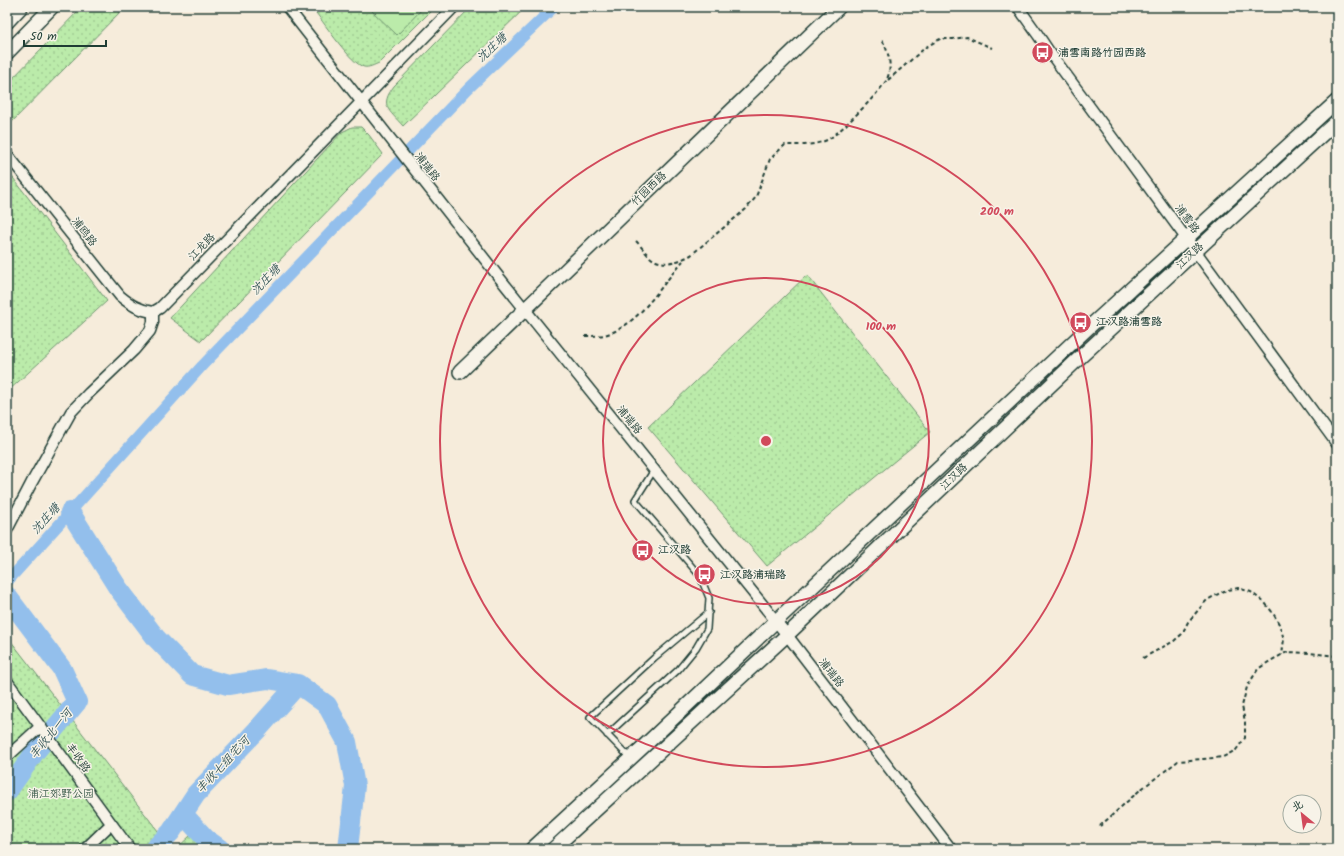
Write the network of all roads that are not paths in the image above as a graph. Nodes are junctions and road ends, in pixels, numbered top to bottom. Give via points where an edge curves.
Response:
1 (21, 7) edge
2 (52, 7) edge
3 (287, 7) edge
4 (454, 7) edge
5 (839, 7) edge
6 (1018, 7) edge
7 (7, 22) edge
8 (7, 53) edge
9 (1337, 101) edge
10 (361, 102) junction
11 (1337, 121) edge
12 (7, 154) edge
13 (1186, 238) junction
14 (1195, 251) junction
15 (524, 309) junction
16 (153, 312) junction
17 (460, 372) dead end
18 (1337, 444) edge
19 (654, 470) junction
20 (7, 530) edge
21 (709, 612) junction
22 (775, 622) junction
23 (787, 635) junction
24 (7, 681) edge
25 (42, 729) junction
26 (607, 735) junction
27 (7, 757) edge
28 (630, 759) junction
29 (111, 824) junction
30 (85, 849) edge
31 (130, 849) edge
32 (532, 849) edge
33 (553, 849) edge
34 (951, 849) edge

1 - 7 street
2 - 8 street
3 - 10 street, 浦瑞路
4 - 10 street, 江龙路
5 - 15 street, 竹园西路
6 - 13 street, 浦雪路
9 - 13 street
10 - 15 street, 浦瑞路
10 - 16 street, 江龙路 via 160,308
11 - 14 street, 江汉路
12 - 16 street, 浦鸥路 via 120,296 131,305
13 - 14 street, 浦雪路
13 - 22 street
14 - 18 street, 浦雪路
14 - 23 street, 江汉路
15 - 17 street, 竹园西路
15 - 19 street, 浦瑞路
16 - 20 street via 150,331 71,412
19 - 21 lane via 635,500 700,576 709,598
19 - 22 street, 浦瑞路
21 - 26 lane via 707,629 678,670
21 - 26 lane via 590,716
22 - 23 street, 浦瑞路
22 - 28 street
23 - 33 street, 江汉路
23 - 34 street, 浦瑞路
24 - 25 street, 丰收路
25 - 27 street
25 - 29 street, 丰收路
26 - 28 lane
28 - 32 street
29 - 30 street
29 - 31 street, 丰收路

